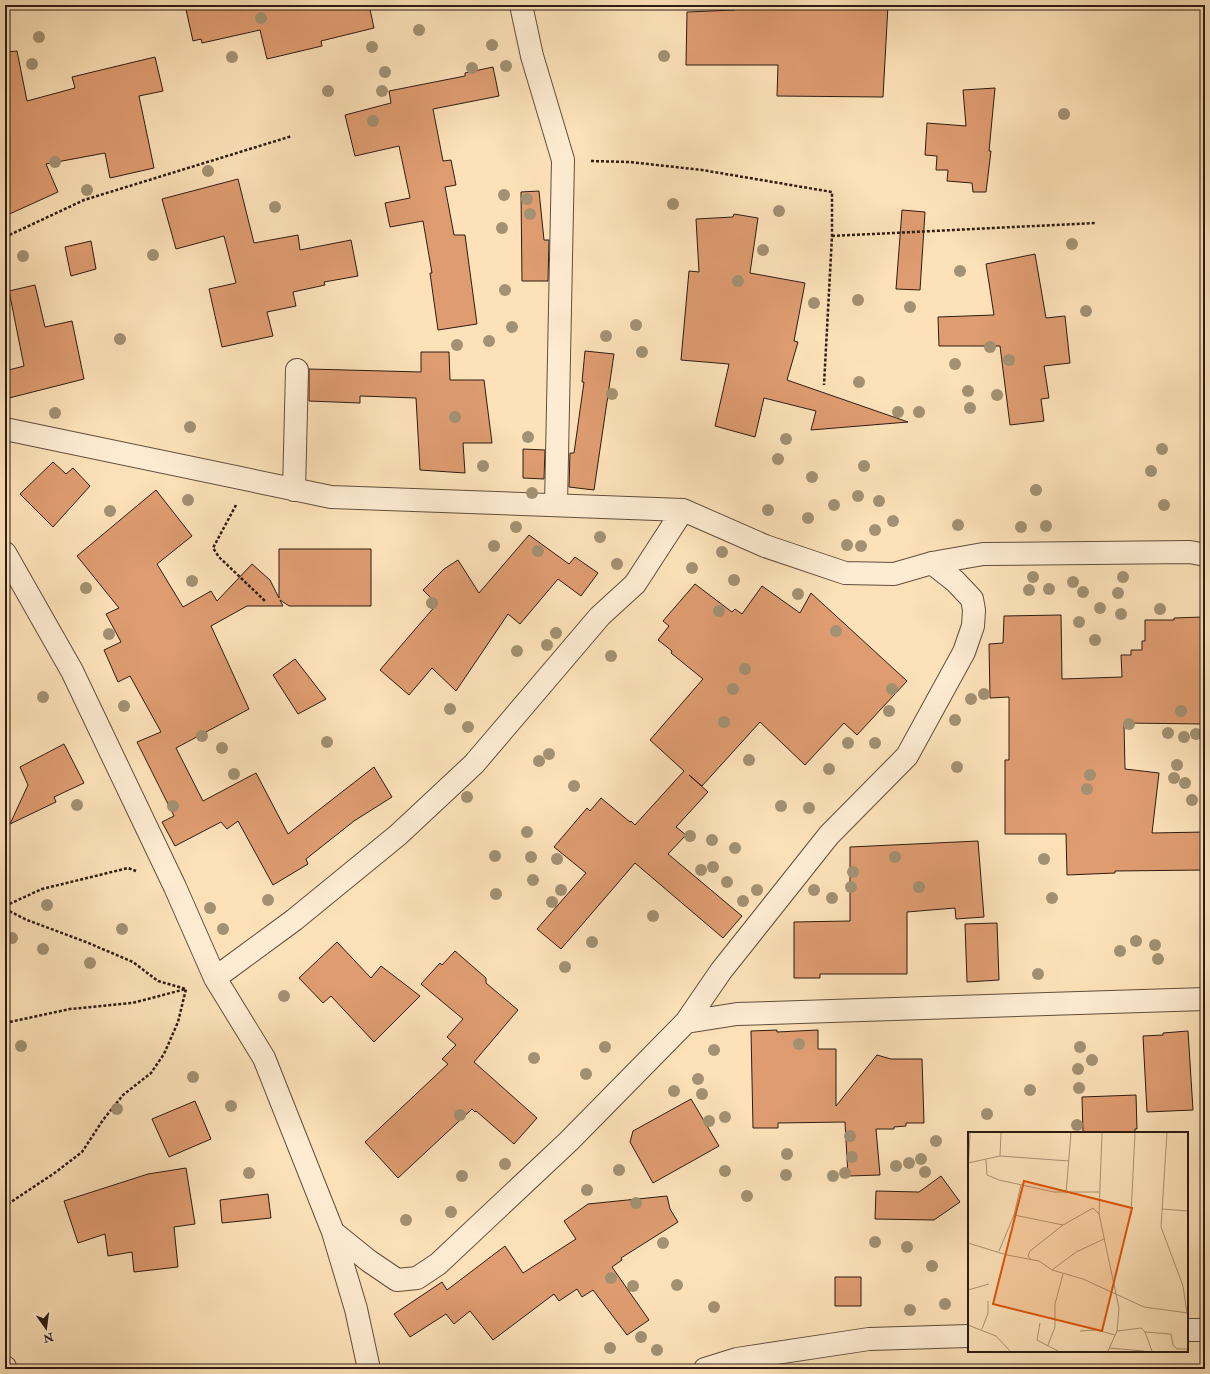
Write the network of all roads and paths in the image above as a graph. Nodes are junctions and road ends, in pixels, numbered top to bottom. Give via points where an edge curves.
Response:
1 (521, 5) edge
2 (292, 136) dead end
3 (563, 160) junction
4 (1095, 223) dead end
5 (832, 236) junction
6 (5, 237) edge
7 (296, 370) dead end
8 (824, 385) dead end
9 (5, 429) edge
10 (249, 480) junction
11 (294, 490) junction
12 (556, 505) junction
13 (683, 510) junction
14 (5, 553) edge
15 (1205, 555) edge
16 (932, 563) junction
17 (265, 601) dead end
18 (175, 887) junction
19 (5, 906) edge
20 (5, 909) edge
21 (215, 978) junction
22 (186, 989) junction
23 (1205, 999) edge
24 (686, 1022) junction
25 (5, 1023) edge
26 (5, 1206) edge
27 (333, 1232) junction
28 (1188, 1330) edge
29 (1205, 1330) edge
30 (968, 1336) edge
31 (738, 1364) edge
32 (369, 1369) edge
33 (705, 1369) edge

1 - 3 street via 532,56
2 - 6 path via 84,200
3 - 5 path via 630,162 702,170 832,192
3 - 12 street
4 - 5 path
5 - 8 path
7 - 11 street
9 - 10 street
10 - 11 street
10 - 17 path via 213,548 219,557
11 - 12 street via 331,497
12 - 13 street
13 - 16 street via 765,546 845,573 894,574
13 - 21 street via 635,584 600,616 474,764 398,835 294,920
14 - 18 street via 72,671
15 - 16 street via 1190,552 983,554
16 - 24 street via 955,581 972,599 973,626 964,652 907,756 828,835 721,971
18 - 19 path via 128,868 42,889
18 - 21 street
20 - 22 path via 133,962 158,982
21 - 27 street via 264,1058
22 - 25 path via 132,1003 70,1009
22 - 26 path via 175,1028 164,1054 151,1074 123,1095 82,1152
23 - 24 street via 737,1014
24 - 27 street via 569,1141 438,1264 417,1278 397,1280
27 - 32 street via 356,1309
28 - 29 street
30 - 31 street via 869,1339
31 - 33 street

